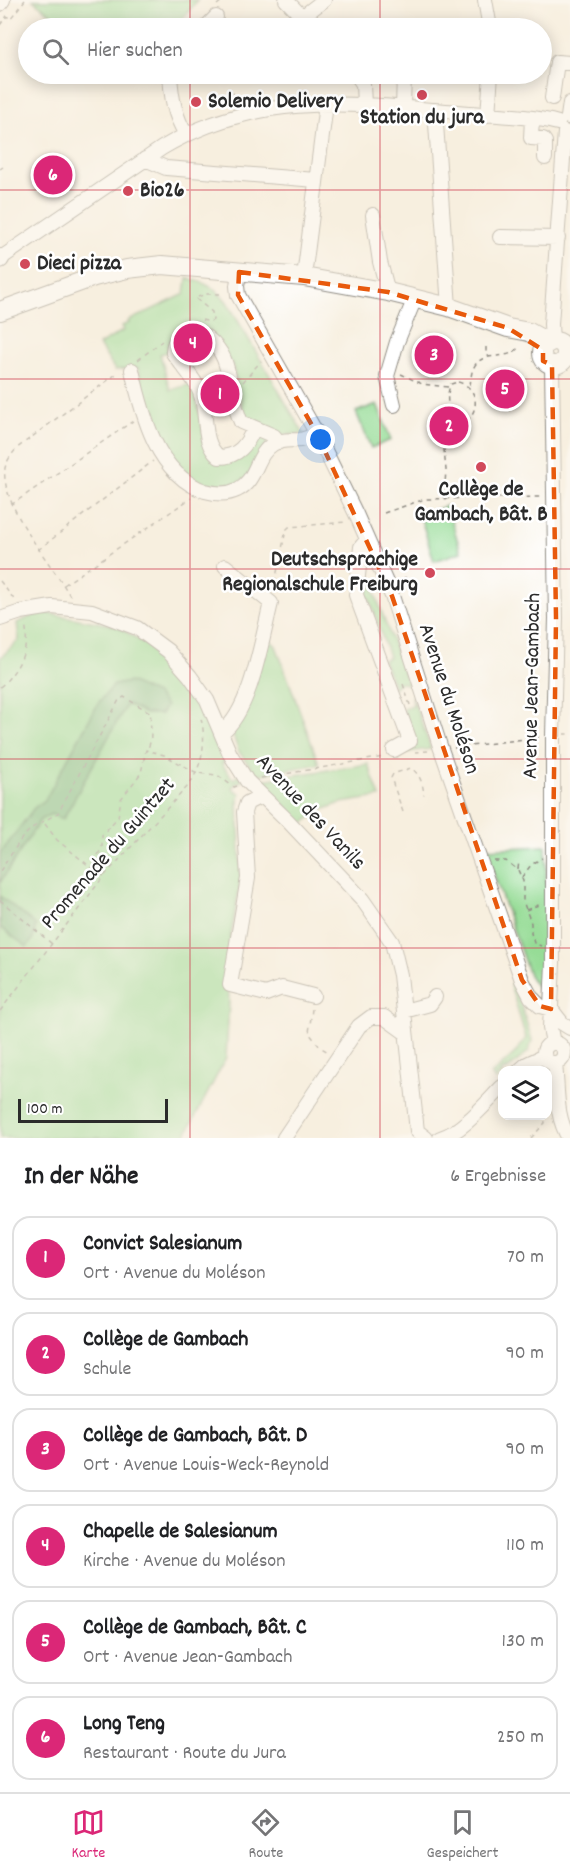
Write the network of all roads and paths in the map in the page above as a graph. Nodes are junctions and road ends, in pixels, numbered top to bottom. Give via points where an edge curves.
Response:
1 (3, 0) edge
2 (25, 0) edge
3 (286, 0) edge
4 (324, 0) edge
5 (485, 0) edge
6 (0, 4) edge
7 (302, 17) joint
8 (488, 18) edge
9 (0, 25) edge
10 (570, 63) edge
11 (171, 84) edge
12 (363, 84) edge
13 (404, 84) edge
14 (490, 84) edge
15 (230, 94) dead end
16 (552, 98) dead end
17 (326, 104) junction
18 (364, 105) junction
19 (238, 107) dead end
20 (403, 108) junction
21 (435, 110) junction
22 (488, 115) junction
23 (532, 119) junction
24 (567, 120) edge
25 (186, 134) junction
26 (545, 158) dead end
27 (145, 159) junction
28 (3, 167) dead end
29 (0, 169) edge
30 (316, 180) junction
31 (374, 215) dead end
32 (500, 237) dead end
33 (558, 238) junction
34 (0, 258) edge
35 (239, 272) junction
36 (304, 278) junction
37 (388, 292) junction
38 (415, 298) junction
39 (449, 307) junction
40 (0, 311) edge
41 (521, 343) dead end
42 (486, 347) dead end
43 (558, 352) edge
44 (489, 358) junction
45 (262, 361) dead end
46 (390, 368) junction
47 (132, 370) joint
48 (469, 386) junction
49 (231, 387) junction
50 (450, 387) junction
51 (394, 405) dead end
52 (143, 414) junction
53 (461, 421) junction
54 (254, 428) junction
55 (317, 434) junction
56 (279, 442) junction
57 (162, 453) junction
58 (202, 490) junction
59 (542, 497) dead end
60 (444, 498) junction
61 (10, 506) junction
62 (384, 513) dead end
63 (348, 522) dead end
64 (367, 540) junction
65 (37, 550) junction
66 (402, 558) dead end
67 (225, 566) dead end
68 (0, 581) edge
69 (406, 585) dead end
70 (63, 586) junction
71 (68, 592) dead end
72 (271, 603) junction
73 (19, 608) junction
74 (0, 619) edge
75 (0, 687) edge
76 (207, 700) junction
77 (222, 732) junction
78 (538, 738) dead end
79 (458, 748) dead end
80 (146, 750) junction
81 (431, 751) dead end
82 (395, 754) junction
83 (197, 773) junction
84 (247, 781) junction
85 (424, 795) dead end
86 (261, 796) junction
87 (403, 812) dead end
88 (44, 823) junction
89 (544, 858) dead end
90 (519, 861) dead end
91 (481, 863) junction
92 (518, 870) junction
93 (0, 871) edge
94 (94, 871) junction
95 (104, 876) junction
96 (521, 878) junction
97 (0, 900) edge
98 (545, 904) dead end
99 (525, 910) junction
100 (52, 944) junction
101 (544, 946) dead end
102 (314, 996) joint
103 (435, 997) dead end
104 (551, 1009) junction
105 (0, 1011) edge
106 (404, 1011) junction
107 (570, 1028) edge
108 (406, 1033) junction
109 (552, 1043) junction
110 (567, 1050) edge
111 (337, 1057) junction
112 (549, 1060) junction
113 (525, 1066) edge
114 (498, 1091) edge
115 (545, 1120) edge
116 (417, 1136) edge
117 (284, 1138) edge
118 (440, 1138) edge
119 (531, 1138) edge
120 (569, 1138) edge

1 - 6 street
2 - 9 path
3 - 7 street
4 - 7 street
5 - 8 street
10 - 16 street via 557,62
11 - 25 street via 178,122
12 - 18 street
13 - 20 street
14 - 22 street
15 - 19 path via 233,93
17 - 18 street
17 - 25 street via 272,108 235,116
17 - 30 street
18 - 20 street
20 - 21 street
21 - 22 street
21 - 39 street
22 - 23 street
23 - 24 street
23 - 26 street via 531,138 543,139
24 - 33 street, Avenue Jean-Gambach
25 - 27 street
27 - 30 street via 166,168
27 - 34 street
28 - 29 path
30 - 36 street
31 - 37 street
32 - 33 street
33 - 43 street, Avenue Jean-Gambach via 551,324
35 - 36 main road
35 - 40 main road via 162,266 127,269
35 - 55 street, Avenue du Moléson via 238,295
36 - 37 main road
37 - 38 main road
38 - 39 main road
38 - 46 street
39 - 43 main road via 529,332
41 - 44 path via 513,353
42 - 44 path
43 - 104 street, Avenue Jean-Gambach
44 - 48 path via 476,363
45 - 49 path via 246,380
46 - 50 path via 422,384
46 - 51 street via 387,376
47 - 52 street
47 - 61 path via 117,372 17,448 5,468
48 - 50 path via 458,381
48 - 53 path via 475,405 469,420
49 - 54 street via 240,420
49 - 54 street via 224,359 202,333 193,329 181,334 173,353 201,393 206,438 211,448 219,457 238,451 247,444
50 - 53 path via 447,392 451,412
52 - 57 street
52 - 61 path
53 - 60 path via 444,450
54 - 56 street
55 - 56 street
55 - 64 street, Avenue du Moléson
56 - 58 street via 267,449 245,486 228,493
57 - 58 street via 175,472
57 - 65 path
58 - 70 path
59 - 60 path
60 - 62 path via 425,499
61 - 65 path
63 - 72 path via 286,530
64 - 82 street via 361,548 356,595 410,741
64 - 91 street, Avenue du Moléson via 392,596
65 - 70 path
66 - 69 path
67 - 72 street
68 - 73 path
70 - 71 path
72 - 77 street via 249,690
73 - 74 street, Avenue des Vanils
73 - 75 path via 27,632 25,648 17,667
73 - 76 street, Avenue des Vanils via 92,611 137,628 168,651
76 - 77 street, Avenue des Vanils
76 - 83 path, Promenade du Guintzet via 198,705 203,747
77 - 84 street, Avenue des Vanils
78 - 79 path
80 - 83 path
80 - 88 path via 152,742 151,712 124,697 58,813
80 - 94 path via 141,773 124,793 118,817 102,835
81 - 82 path
82 - 84 path
83 - 84 path, Promenade du Guintzet via 217,775 234,787
83 - 95 path, Promenade du Guintzet
84 - 86 street, Avenue des Vanils
85 - 87 path via 417,772 411,768 393,774
86 - 102 street via 247,803 244,812 248,879 230,986 266,994 282,988
86 - 106 street, Avenue des Vanils via 362,899 392,942
88 - 93 path via 22,838
88 - 94 path via 57,840
89 - 96 path via 531,865
90 - 92 path
91 - 92 path via 506,861
91 - 104 street, Avenue du Moléson via 522,980 540,1006
92 - 96 path
94 - 95 path
95 - 100 path, Promenade du Guintzet
96 - 99 path
97 - 100 path
98 - 99 path
99 - 101 path via 534,944
100 - 105 path, Promenade du Guintzet
102 - 111 path via 309,1033 320,1047
103 - 106 street via 430,1004
104 - 107 street
104 - 109 street, Avenue Jean-Gambach
106 - 108 street, Avenue des Vanils
108 - 111 street via 384,1017 371,1017 359,1026
108 - 116 street, Avenue des Vanils
109 - 110 street
109 - 112 street via 546,1047
110 - 112 street via 563,1059
111 - 117 street
112 - 113 street
112 - 120 street
114 - 118 street via 461,1127
115 - 119 path

